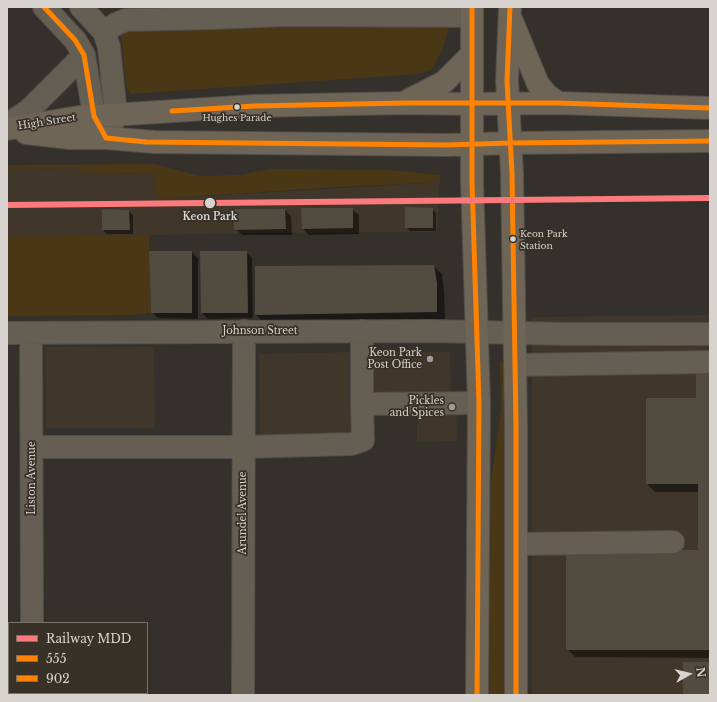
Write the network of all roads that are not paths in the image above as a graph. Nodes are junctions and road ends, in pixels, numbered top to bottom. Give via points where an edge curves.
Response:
1 (44, 7) edge
2 (81, 7) edge
3 (472, 12) edge
4 (510, 12) edge
5 (212, 13) edge
6 (104, 32) junction
7 (472, 54) junction
8 (84, 55) junction
9 (405, 103) junction
10 (509, 103) junction
11 (558, 103) junction
12 (471, 104) junction
13 (710, 108) edge
14 (116, 115) junction
15 (94, 116) junction
16 (7, 125) edge
17 (7, 130) edge
18 (106, 138) junction
19 (710, 141) edge
20 (510, 142) junction
21 (471, 144) junction
22 (244, 331) junction
23 (362, 331) junction
24 (476, 332) junction
25 (7, 333) edge
26 (31, 333) junction
27 (514, 334) junction
28 (710, 334) edge
29 (710, 362) edge
30 (515, 365) junction
31 (479, 403) junction
32 (362, 404) junction
33 (32, 447) junction
34 (243, 447) junction
35 (673, 542) dead end
36 (516, 544) junction
37 (32, 622) edge
38 (243, 695) edge
39 (477, 695) edge
40 (516, 695) edge

1 - 8 street via 75,40
2 - 6 street
3 - 5 street via 285,15
3 - 7 main road
4 - 10 main road
4 - 11 main road via 538,84
5 - 6 street via 126,20
6 - 14 street via 109,47
7 - 9 main road via 444,82
7 - 12 main road
8 - 15 street
8 - 16 street, High Street via 29,110
9 - 12 main road, High Street
9 - 14 main road, High Street via 232,107
10 - 11 main road, High Street
10 - 12 main road, High Street
10 - 20 main road
11 - 13 main road, High Street
12 - 21 main road
14 - 15 main road, High Street
14 - 18 street
15 - 17 main road, High Street
15 - 18 street
17 - 18 main road, High Street via 70,138
18 - 21 main road, High Street via 146,142
19 - 20 main road, High Street
20 - 21 main road, High Street
20 - 27 main road
21 - 24 main road
22 - 23 street, Johnson Street
22 - 26 street, Johnson Street
22 - 34 street, Arundel Avenue
23 - 24 street, Johnson Street
23 - 32 street
24 - 27 street, Johnson Street
24 - 31 main road
25 - 26 street, Johnson Street
26 - 33 street, Liston Avenue
27 - 28 street, Johnson Street
27 - 30 main road
29 - 30 street
30 - 36 main road
31 - 32 street
31 - 39 main road
32 - 34 street via 363,440 352,444
33 - 34 street
33 - 37 street, Liston Avenue
34 - 38 street, Arundel Avenue
35 - 36 street
36 - 40 main road

